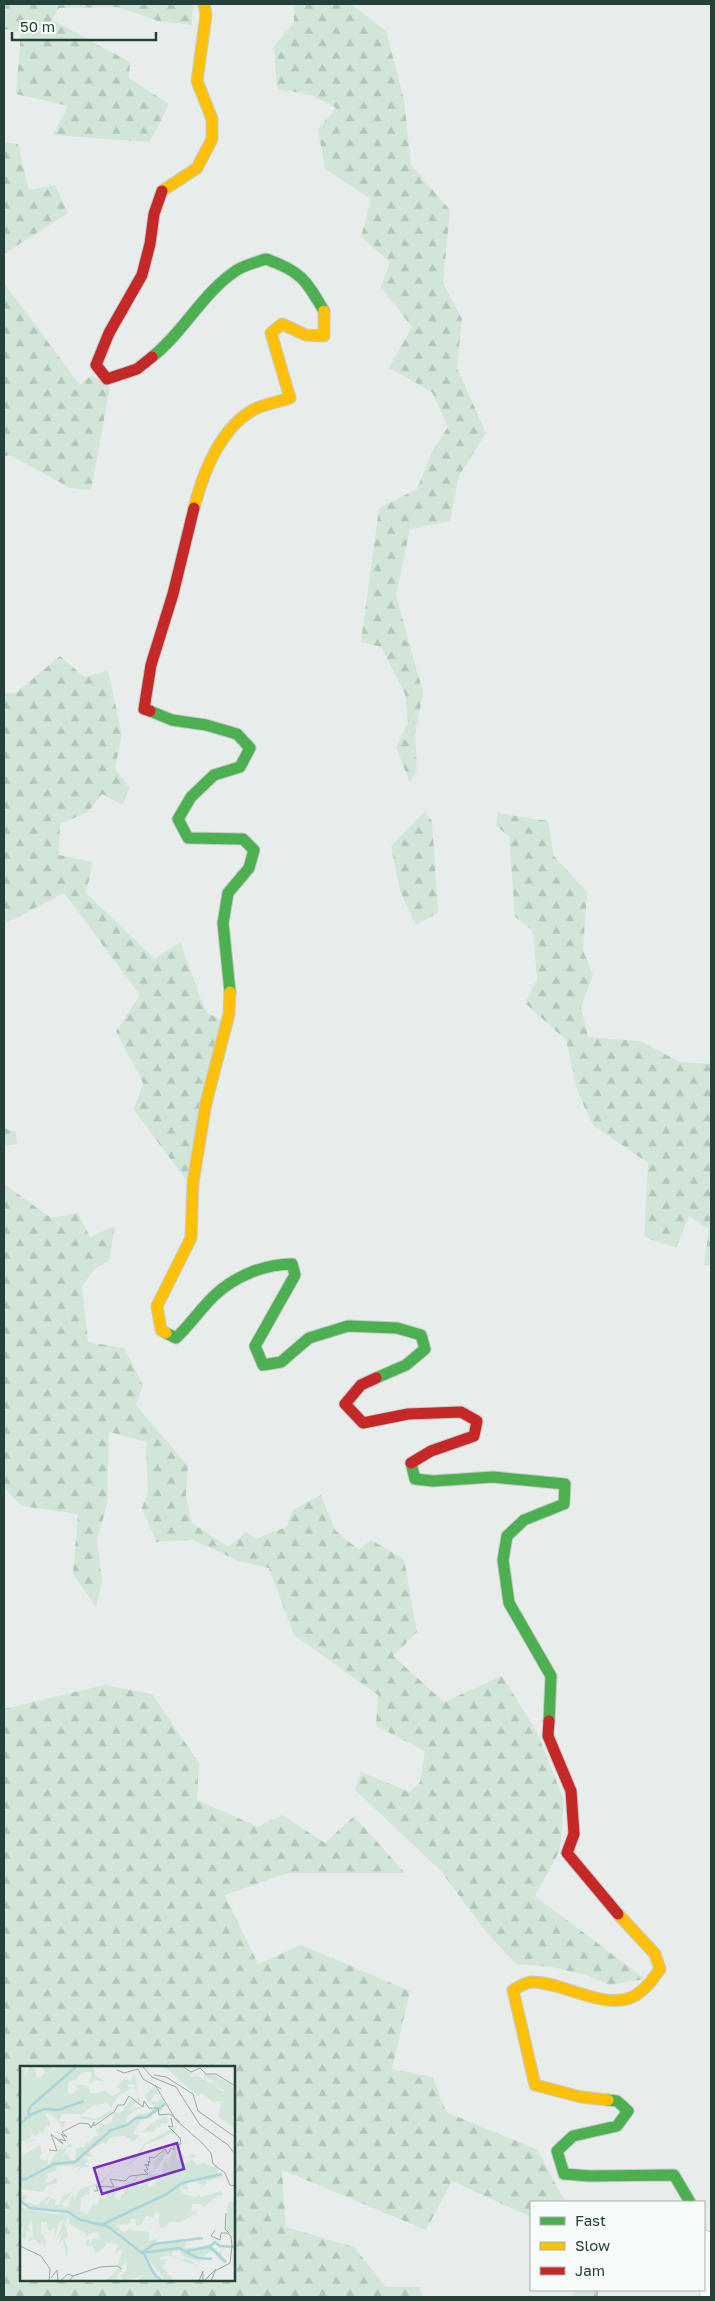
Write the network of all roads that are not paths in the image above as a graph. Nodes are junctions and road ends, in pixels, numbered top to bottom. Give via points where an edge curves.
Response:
1 (204, 4) edge
2 (689, 2201) edge
3 (705, 2244) edge
4 (711, 2297) edge

1 - 2 street via 206,15 197,82 212,118 212,139 197,168 161,192 142,275 109,333 96,365 107,379 137,368 169,344 204,299 237,270 266,259 286,266 307,281 324,312 324,336 306,335 282,324 271,333 290,398 251,412 225,438 202,478 174,593 146,684 144,709 172,720 237,734 250,748 240,767 214,775 191,797 178,819 188,838 243,840 254,850 249,868 228,893 223,923 230,981 229,1014 206,1103 193,1182 191,1238 157,1306 161,1330 176,1338 216,1294 257,1271 278,1263 292,1264 295,1275 254,1346 263,1365 280,1362 309,1338 348,1326 396,1328 422,1335 425,1349 406,1365 361,1385 344,1404 363,1423 408,1414 462,1412 477,1421 474,1436 431,1451 411,1462 415,1479 433,1482 493,1477 565,1484 564,1504 524,1520 507,1536 502,1560 509,1603 551,1676 548,1736 571,1791 574,1834 567,1853 655,1954 660,1968 650,1986 635,1997 608,2001 560,1986 528,1982 513,1990 535,2085 581,2097 617,2101 628,2111 617,2126 573,2136 557,2151 564,2174 674,2175
3 - 4 street

